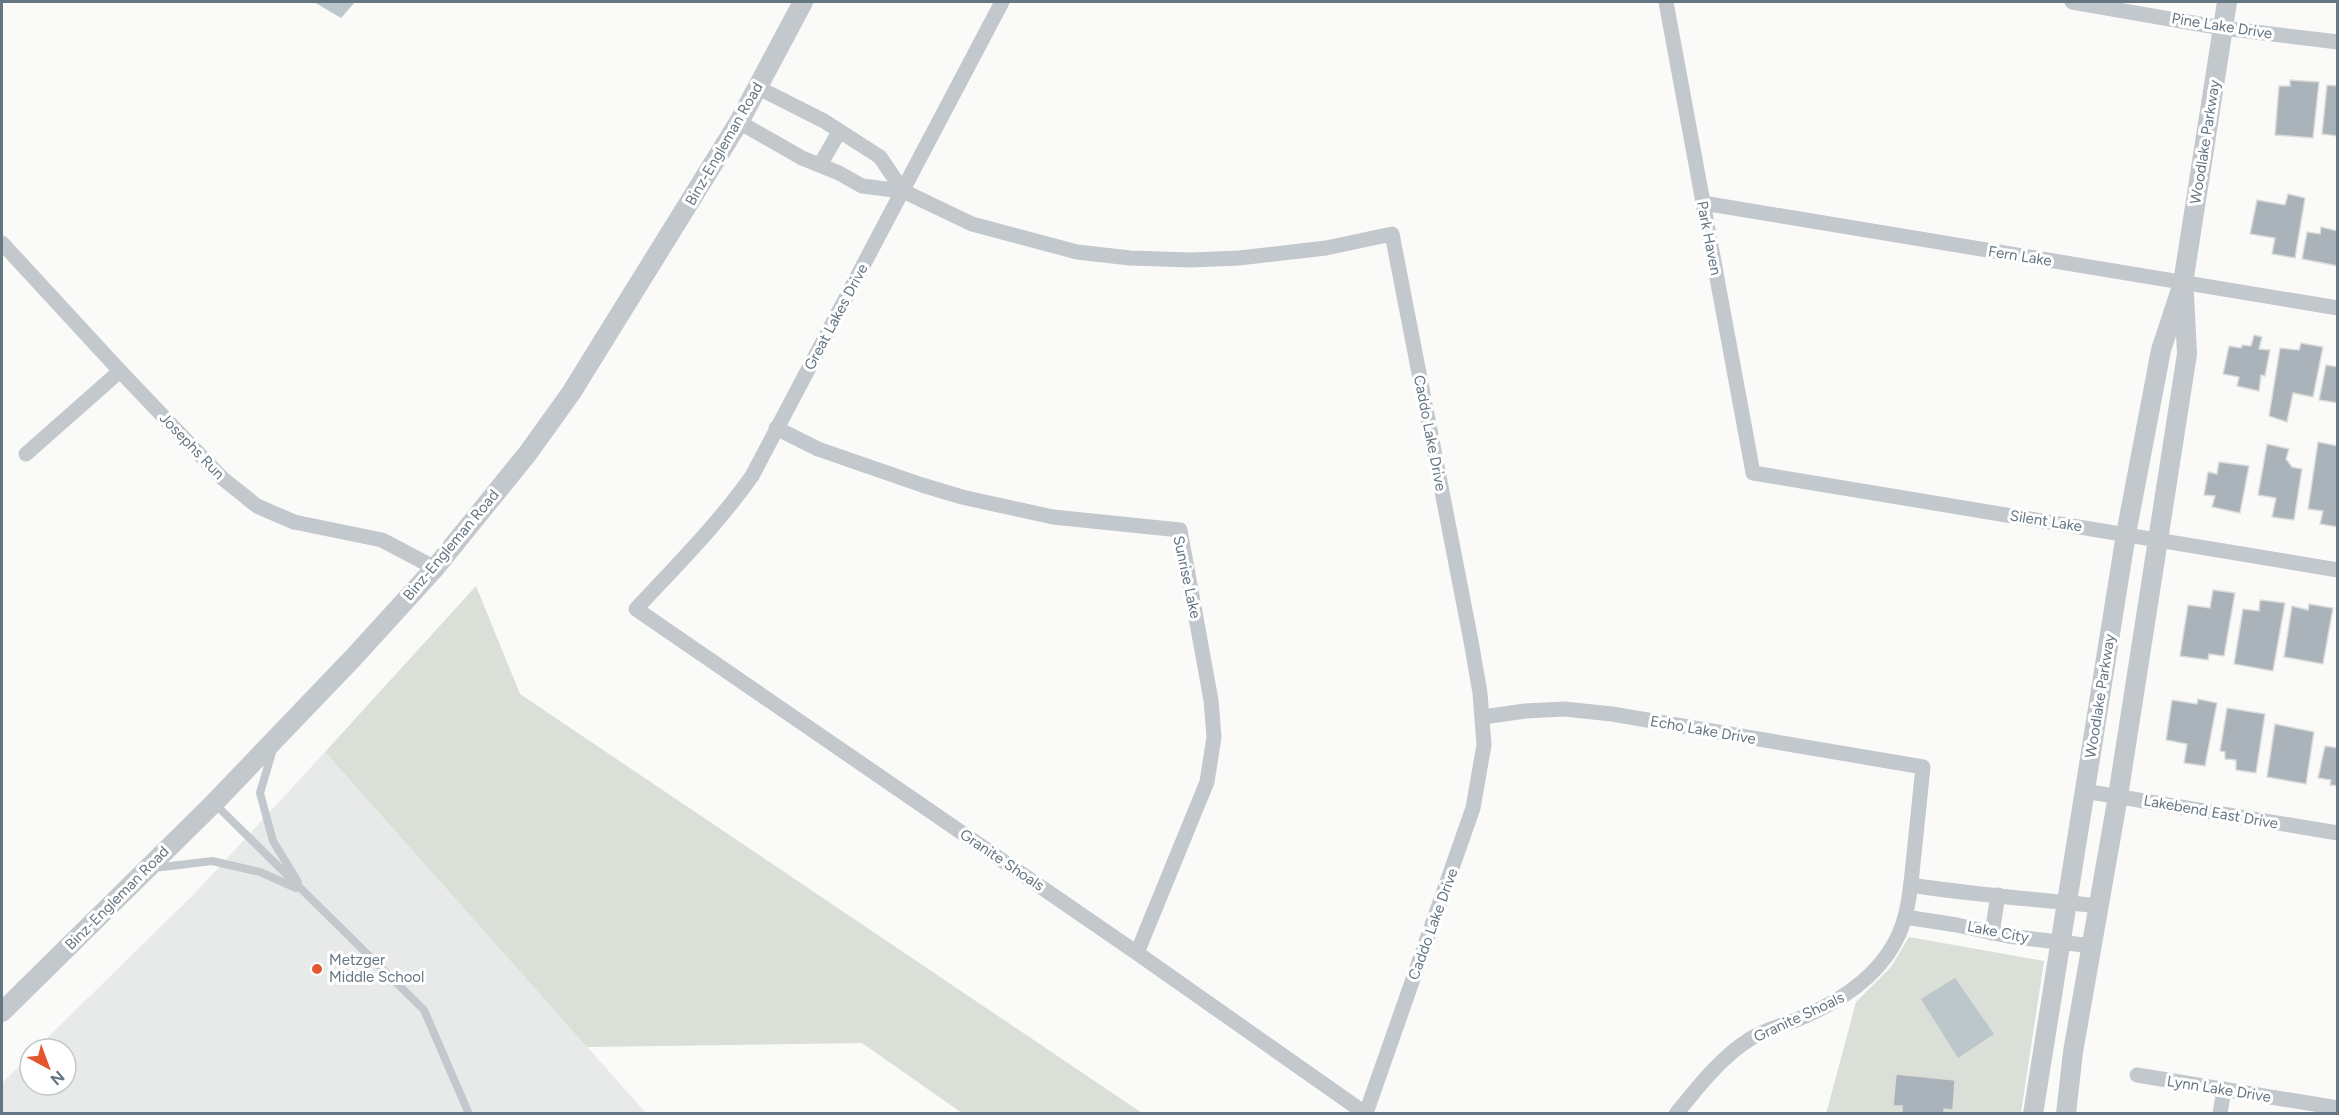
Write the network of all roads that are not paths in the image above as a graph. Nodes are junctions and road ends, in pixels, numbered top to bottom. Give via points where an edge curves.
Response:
1 (802, 2) edge
2 (1002, 2) edge
3 (1666, 2) edge
4 (2072, 2) edge
5 (2227, 2) edge
6 (2222, 28) junction
7 (2337, 42) edge
8 (757, 87) junction
9 (739, 122) junction
10 (839, 132) junction
11 (820, 165) junction
12 (903, 191) junction
13 (1702, 203) junction
14 (2, 243) edge
15 (2184, 283) junction
16 (2337, 308) edge
17 (120, 371) junction
18 (776, 428) junction
19 (26, 454) dead end
20 (1754, 473) joint
21 (2126, 534) junction
22 (2159, 541) junction
23 (435, 568) junction
24 (2337, 570) edge
25 (636, 609) joint
26 (1483, 717) junction
27 (276, 738) junction
28 (1923, 767) joint
29 (2084, 791) junction
30 (2118, 796) junction
31 (214, 803) junction
32 (2337, 833) edge
33 (147, 869) junction
34 (1911, 885) junction
35 (303, 892) junction
36 (1998, 895) junction
37 (2066, 902) junction
38 (2099, 906) junction
39 (1905, 917) junction
40 (1992, 933) junction
41 (2059, 942) junction
42 (2092, 946) junction
43 (1137, 953) junction
44 (2, 1012) edge
45 (2137, 1075) dead end
46 (2224, 1089) junction
47 (2337, 1108) edge
48 (469, 1113) edge
49 (1366, 1113) edge
50 (1676, 1113) edge
51 (2032, 1113) edge
52 (2066, 1113) edge
53 (2220, 1113) edge

1 - 8 street, Binz-Engleman Road
2 - 12 street, Great Lakes Drive
3 - 13 street, Park Haven
4 - 6 street, Pine Lake Drive
5 - 6 street, Woodlake Parkway
6 - 7 street, Pine Lake Drive
6 - 15 street, Woodlake Parkway
8 - 9 street, Binz-Engleman Road
8 - 10 street
9 - 11 street, Caddo Lake Drive
9 - 23 street, Binz-Engleman Road via 571,393
10 - 11 street
10 - 12 street via 880,157
11 - 12 street, Caddo Lake Drive via 862,186
12 - 18 street, Great Lakes Drive
12 - 26 street, Caddo Lake Drive via 972,224 1077,252 1130,258 1250,258 1392,234
13 - 15 street, Fern Lake
13 - 20 street, Park Haven
14 - 17 street, Josephs Run
15 - 16 street, Fern Lake
15 - 21 street, Woodlake Parkway via 2161,350
15 - 22 street, Woodlake Parkway via 2187,354
17 - 19 street
17 - 23 street, Josephs Run via 222,478 257,506 294,522 382,540
18 - 25 street, Great Lakes Drive via 752,476 733,502
18 - 43 street, Sunrise Lake via 818,449 962,497 1053,517 1180,530 1211,700 1214,737 1207,782
20 - 21 street, Silent Lake
21 - 22 street, Silent Lake
21 - 29 street, Woodlake Parkway
22 - 24 street, Silent Lake
22 - 30 street, Woodlake Parkway
23 - 27 street, Binz-Engleman Road
25 - 43 street, Granite Shoals
26 - 28 street, Echo Lake Drive via 1564,709 1612,714
26 - 49 street, Caddo Lake Drive via 1484,745 1473,808
27 - 31 street, Binz-Engleman Road
27 - 35 lane via 260,793 273,840
28 - 34 street, Granite Shoals
29 - 30 street, Lakebend East Drive
29 - 37 street, Woodlake Parkway
30 - 32 street, Lakebend East Drive
30 - 38 street, Woodlake Parkway
31 - 33 street, Binz-Engleman Road
31 - 35 lane
33 - 35 lane via 212,861 260,872
33 - 44 street, Binz-Engleman Road
34 - 36 street
34 - 39 street, Granite Shoals
35 - 48 lane via 424,1010
36 - 37 street
36 - 40 street
37 - 38 street
37 - 41 street, Woodlake Parkway
38 - 42 street, Woodlake Parkway
39 - 40 street, Lake City
39 - 50 street, Granite Shoals via 1888,954 1852,992 1748,1041 1714,1070
40 - 41 street, Lake City
41 - 42 street, Lake City
41 - 51 street, Woodlake Parkway
42 - 52 street, Woodlake Parkway
43 - 49 street, Granite Shoals
45 - 46 street, Lynn Lake Drive
46 - 47 street, Lynn Lake Drive
46 - 53 street

